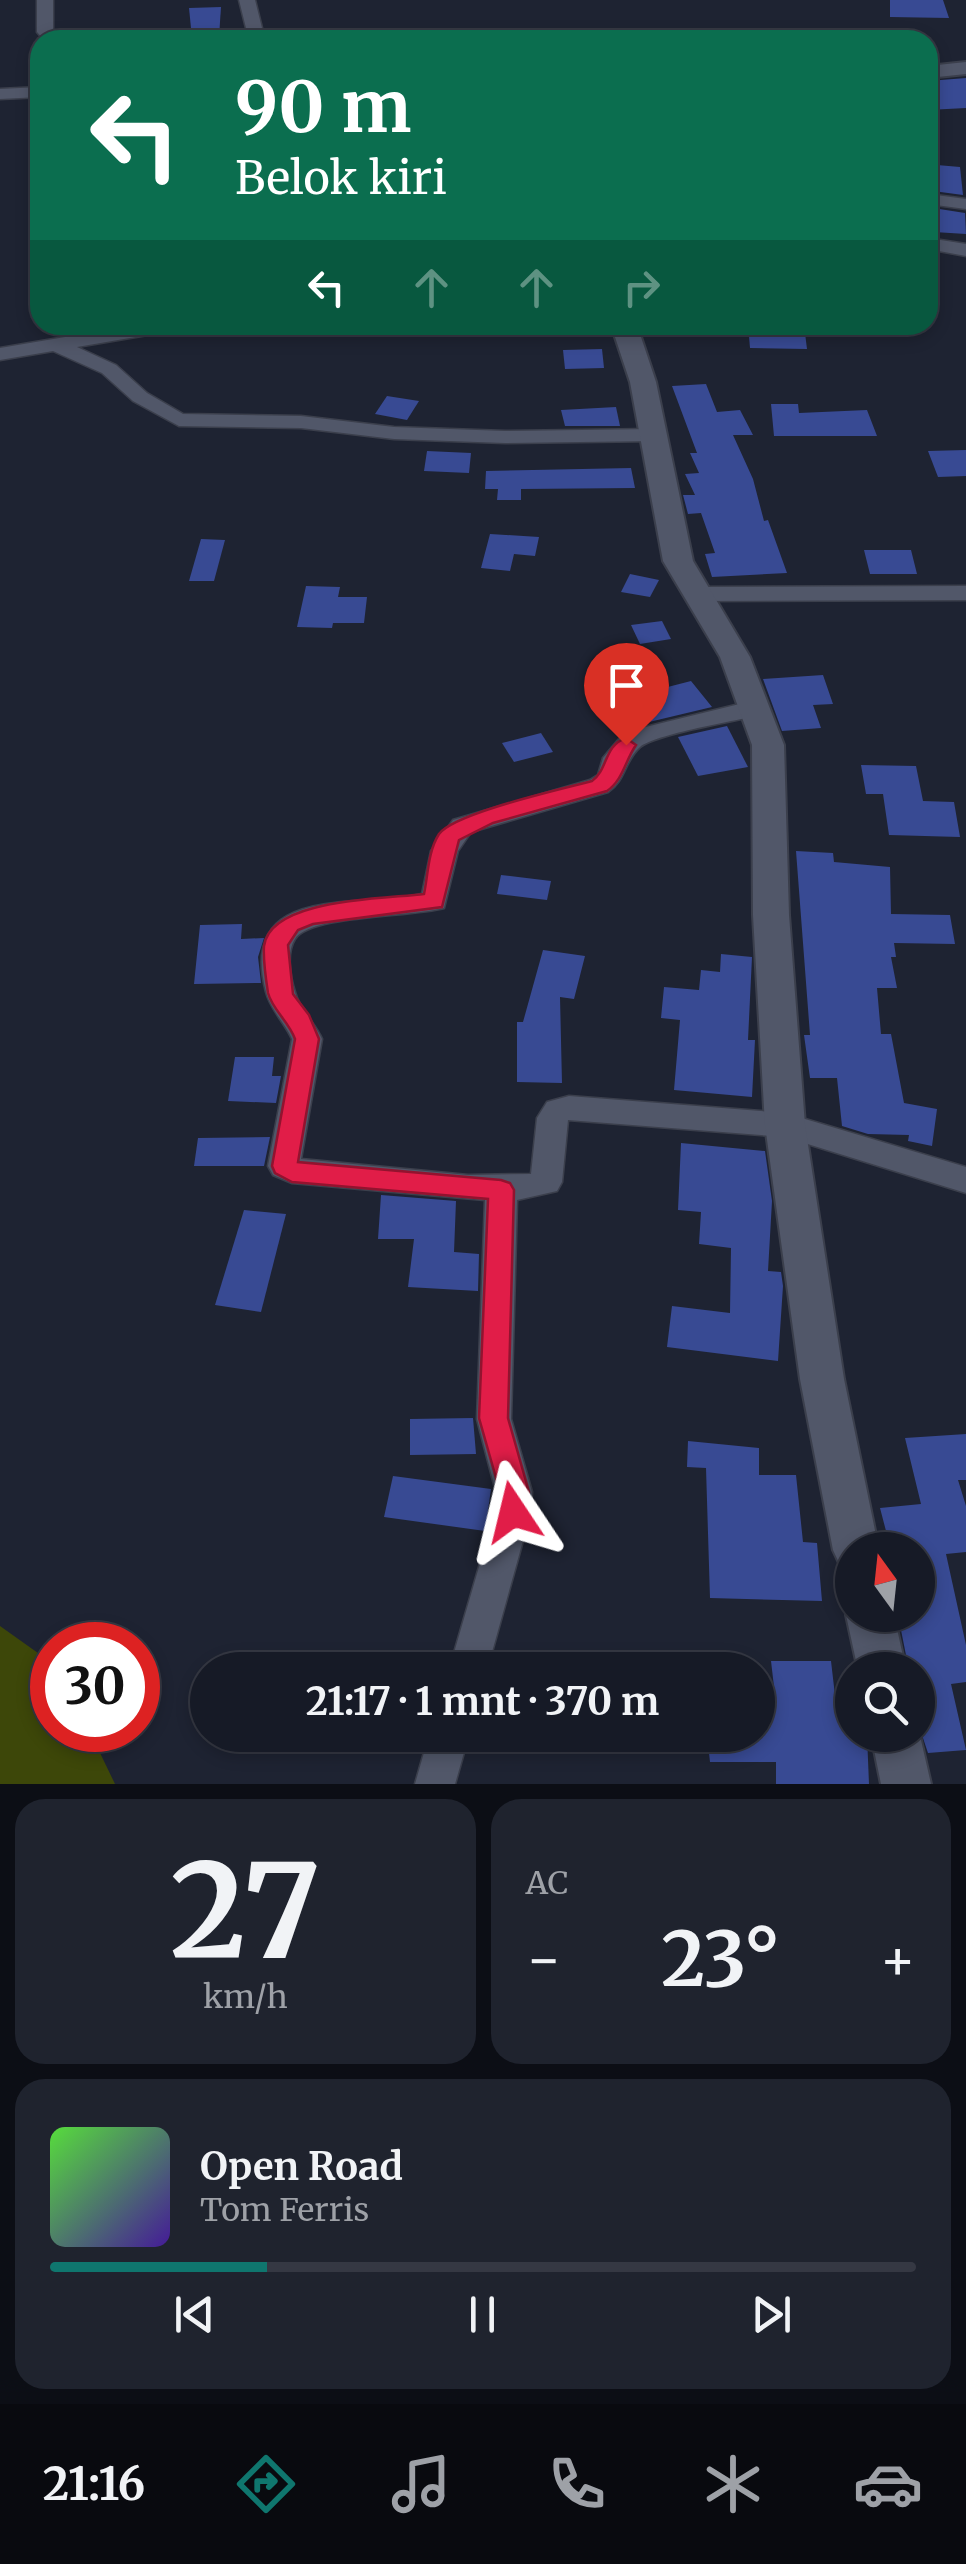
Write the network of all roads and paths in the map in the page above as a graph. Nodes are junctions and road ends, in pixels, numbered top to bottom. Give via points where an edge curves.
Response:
1 (45, 0) edge
2 (247, 0) edge
3 (45, 30) edge
4 (254, 30) edge
5 (966, 68) edge
6 (938, 71) edge
7 (30, 92) edge
8 (0, 94) edge
9 (938, 200) edge
10 (966, 204) edge
11 (938, 246) edge
12 (966, 250) edge
13 (105, 335) edge
14 (627, 335) edge
15 (52, 343) junction
16 (0, 354) edge
17 (654, 435) junction
18 (966, 593) edge
19 (697, 594) junction
20 (756, 708) junction
21 (785, 1124) junction
22 (966, 1180) edge
23 (501, 1190) junction
24 (852, 1532) edge
25 (473, 1652) edge
26 (444, 1752) edge
27 (899, 1752) edge
28 (435, 1784) edge
29 (906, 1784) edge

1 - 3 street
2 - 4 street
5 - 6 street
7 - 8 street
9 - 10 street
11 - 12 street
13 - 15 street
14 - 17 street
15 - 16 street
15 - 17 street via 94,360 179,420 505,437
17 - 19 street via 678,561
18 - 19 street
19 - 20 street
20 - 21 street via 768,745
20 - 23 street via 634,738 600,786 462,826 444,847 434,901 310,916 281,933 281,996 307,1039 284,1166
21 - 22 street
21 - 23 street via 563,1109 552,1118 545,1185
21 - 24 street
23 - 25 street via 494,1418 513,1512
26 - 28 street
27 - 29 street

